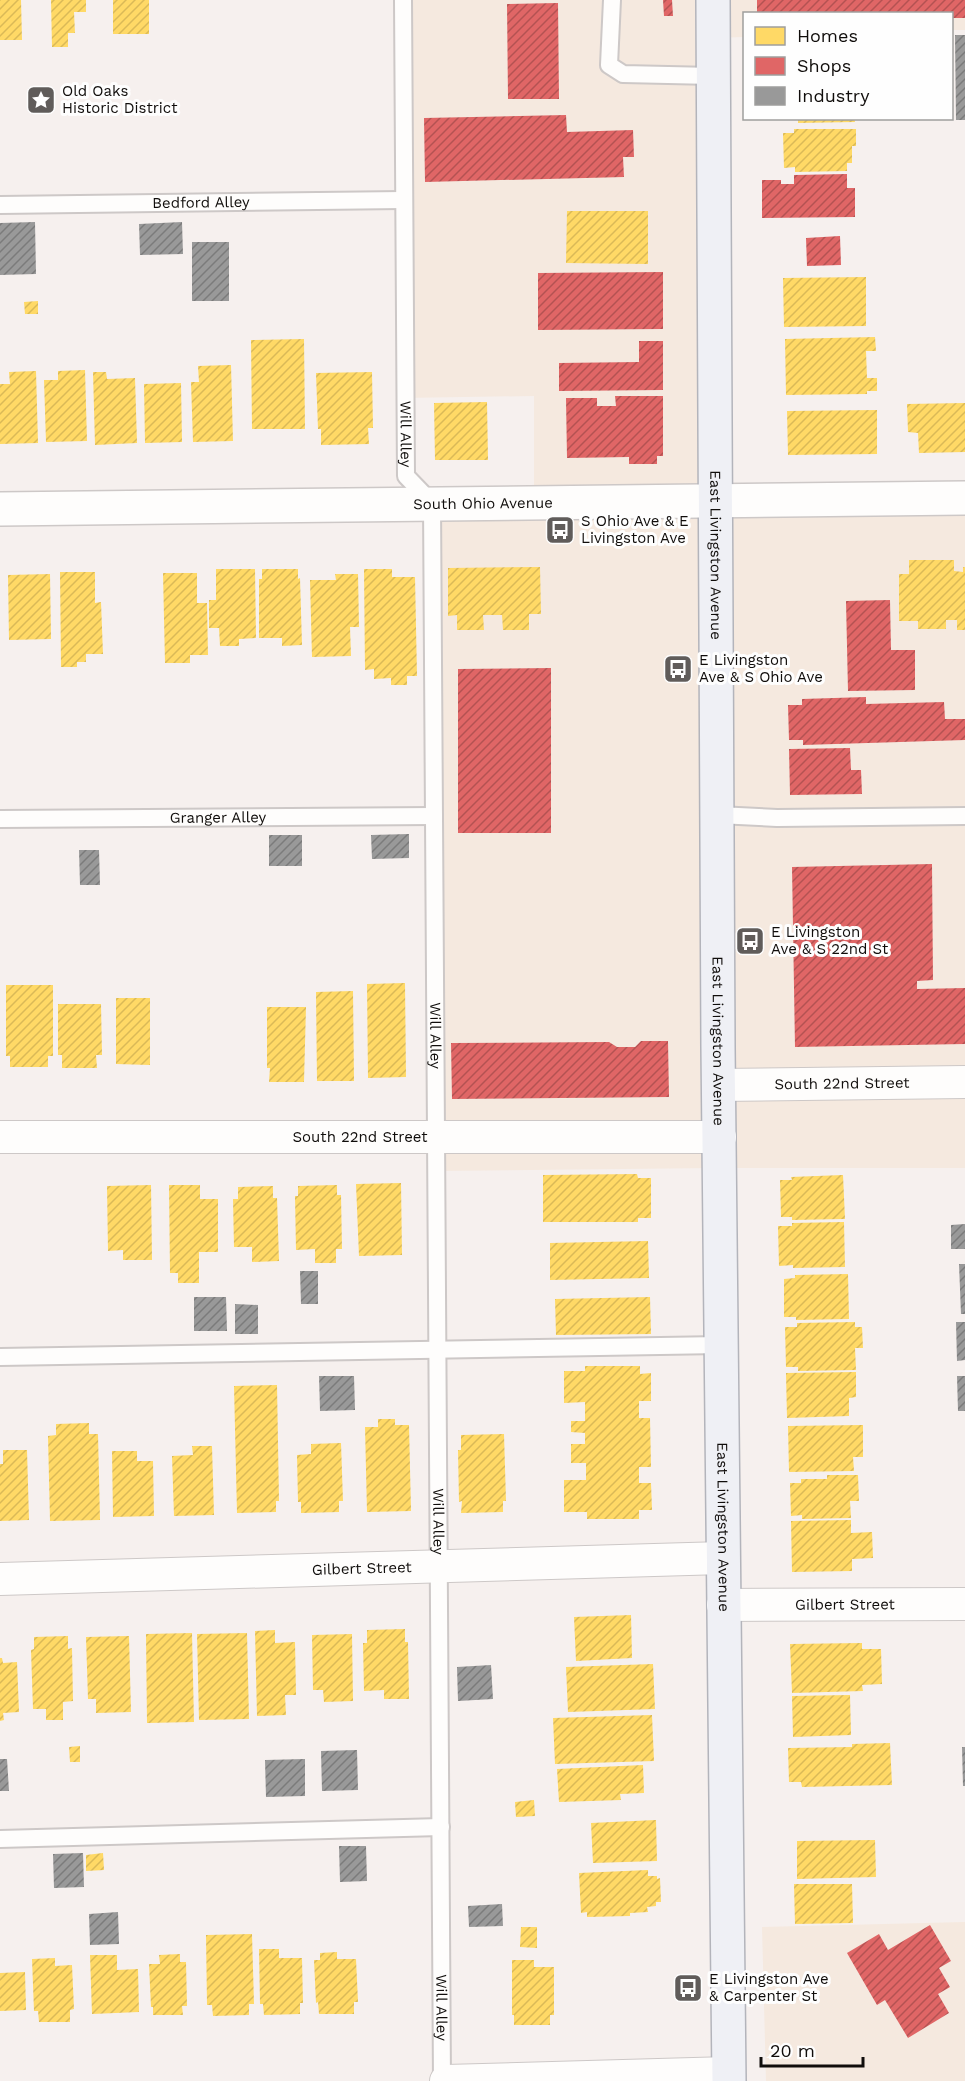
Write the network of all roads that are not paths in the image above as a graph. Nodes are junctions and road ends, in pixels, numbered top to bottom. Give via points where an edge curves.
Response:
1 (403, 0) edge
2 (612, 0) edge
3 (713, 0) edge
4 (713, 76) junction
5 (403, 200) junction
6 (0, 204) edge
7 (965, 498) edge
8 (716, 501) junction
9 (432, 503) junction
10 (0, 509) edge
11 (718, 815) junction
12 (434, 816) junction
13 (965, 816) edge
14 (0, 819) edge
15 (965, 1082) edge
16 (719, 1085) junction
17 (0, 1137) edge
18 (436, 1137) junction
19 (720, 1137) junction
20 (721, 1345) junction
21 (438, 1350) junction
22 (0, 1357) edge
23 (723, 1558) junction
24 (439, 1566) junction
25 (0, 1579) edge
26 (965, 1604) edge
27 (723, 1605) junction
28 (441, 1827) junction
29 (0, 1839) edge
30 (729, 2077) edge
31 (444, 2081) edge

1 - 5 lane, Will Alley
2 - 4 lane via 609,65 622,74
3 - 4 main road, East Livingston Avenue
4 - 8 main road, East Livingston Avenue
5 - 6 lane, Bedford Alley
5 - 9 lane, Will Alley via 406,476
7 - 8 street, South Ohio Avenue
8 - 9 street, South Ohio Avenue
8 - 11 main road, East Livingston Avenue
9 - 10 street, South Ohio Avenue
9 - 12 lane, Will Alley
11 - 13 lane
11 - 16 main road, East Livingston Avenue
12 - 14 lane, Granger Alley
12 - 18 lane, Will Alley
15 - 16 street, South 22nd Street
16 - 19 main road, East Livingston Avenue
17 - 18 street, South 22nd Street
18 - 19 street, South 22nd Street
18 - 21 lane, Will Alley
19 - 20 main road, East Livingston Avenue
20 - 21 lane
20 - 23 main road, East Livingston Avenue
21 - 22 lane
21 - 24 lane, Will Alley
23 - 24 street, Gilbert Street
23 - 27 main road, East Livingston Avenue
24 - 25 street, Gilbert Street
24 - 28 lane, Will Alley
26 - 27 street, Gilbert Street
27 - 30 main road, East Livingston Avenue
28 - 29 lane
28 - 31 lane, Will Alley
30 - 31 street

